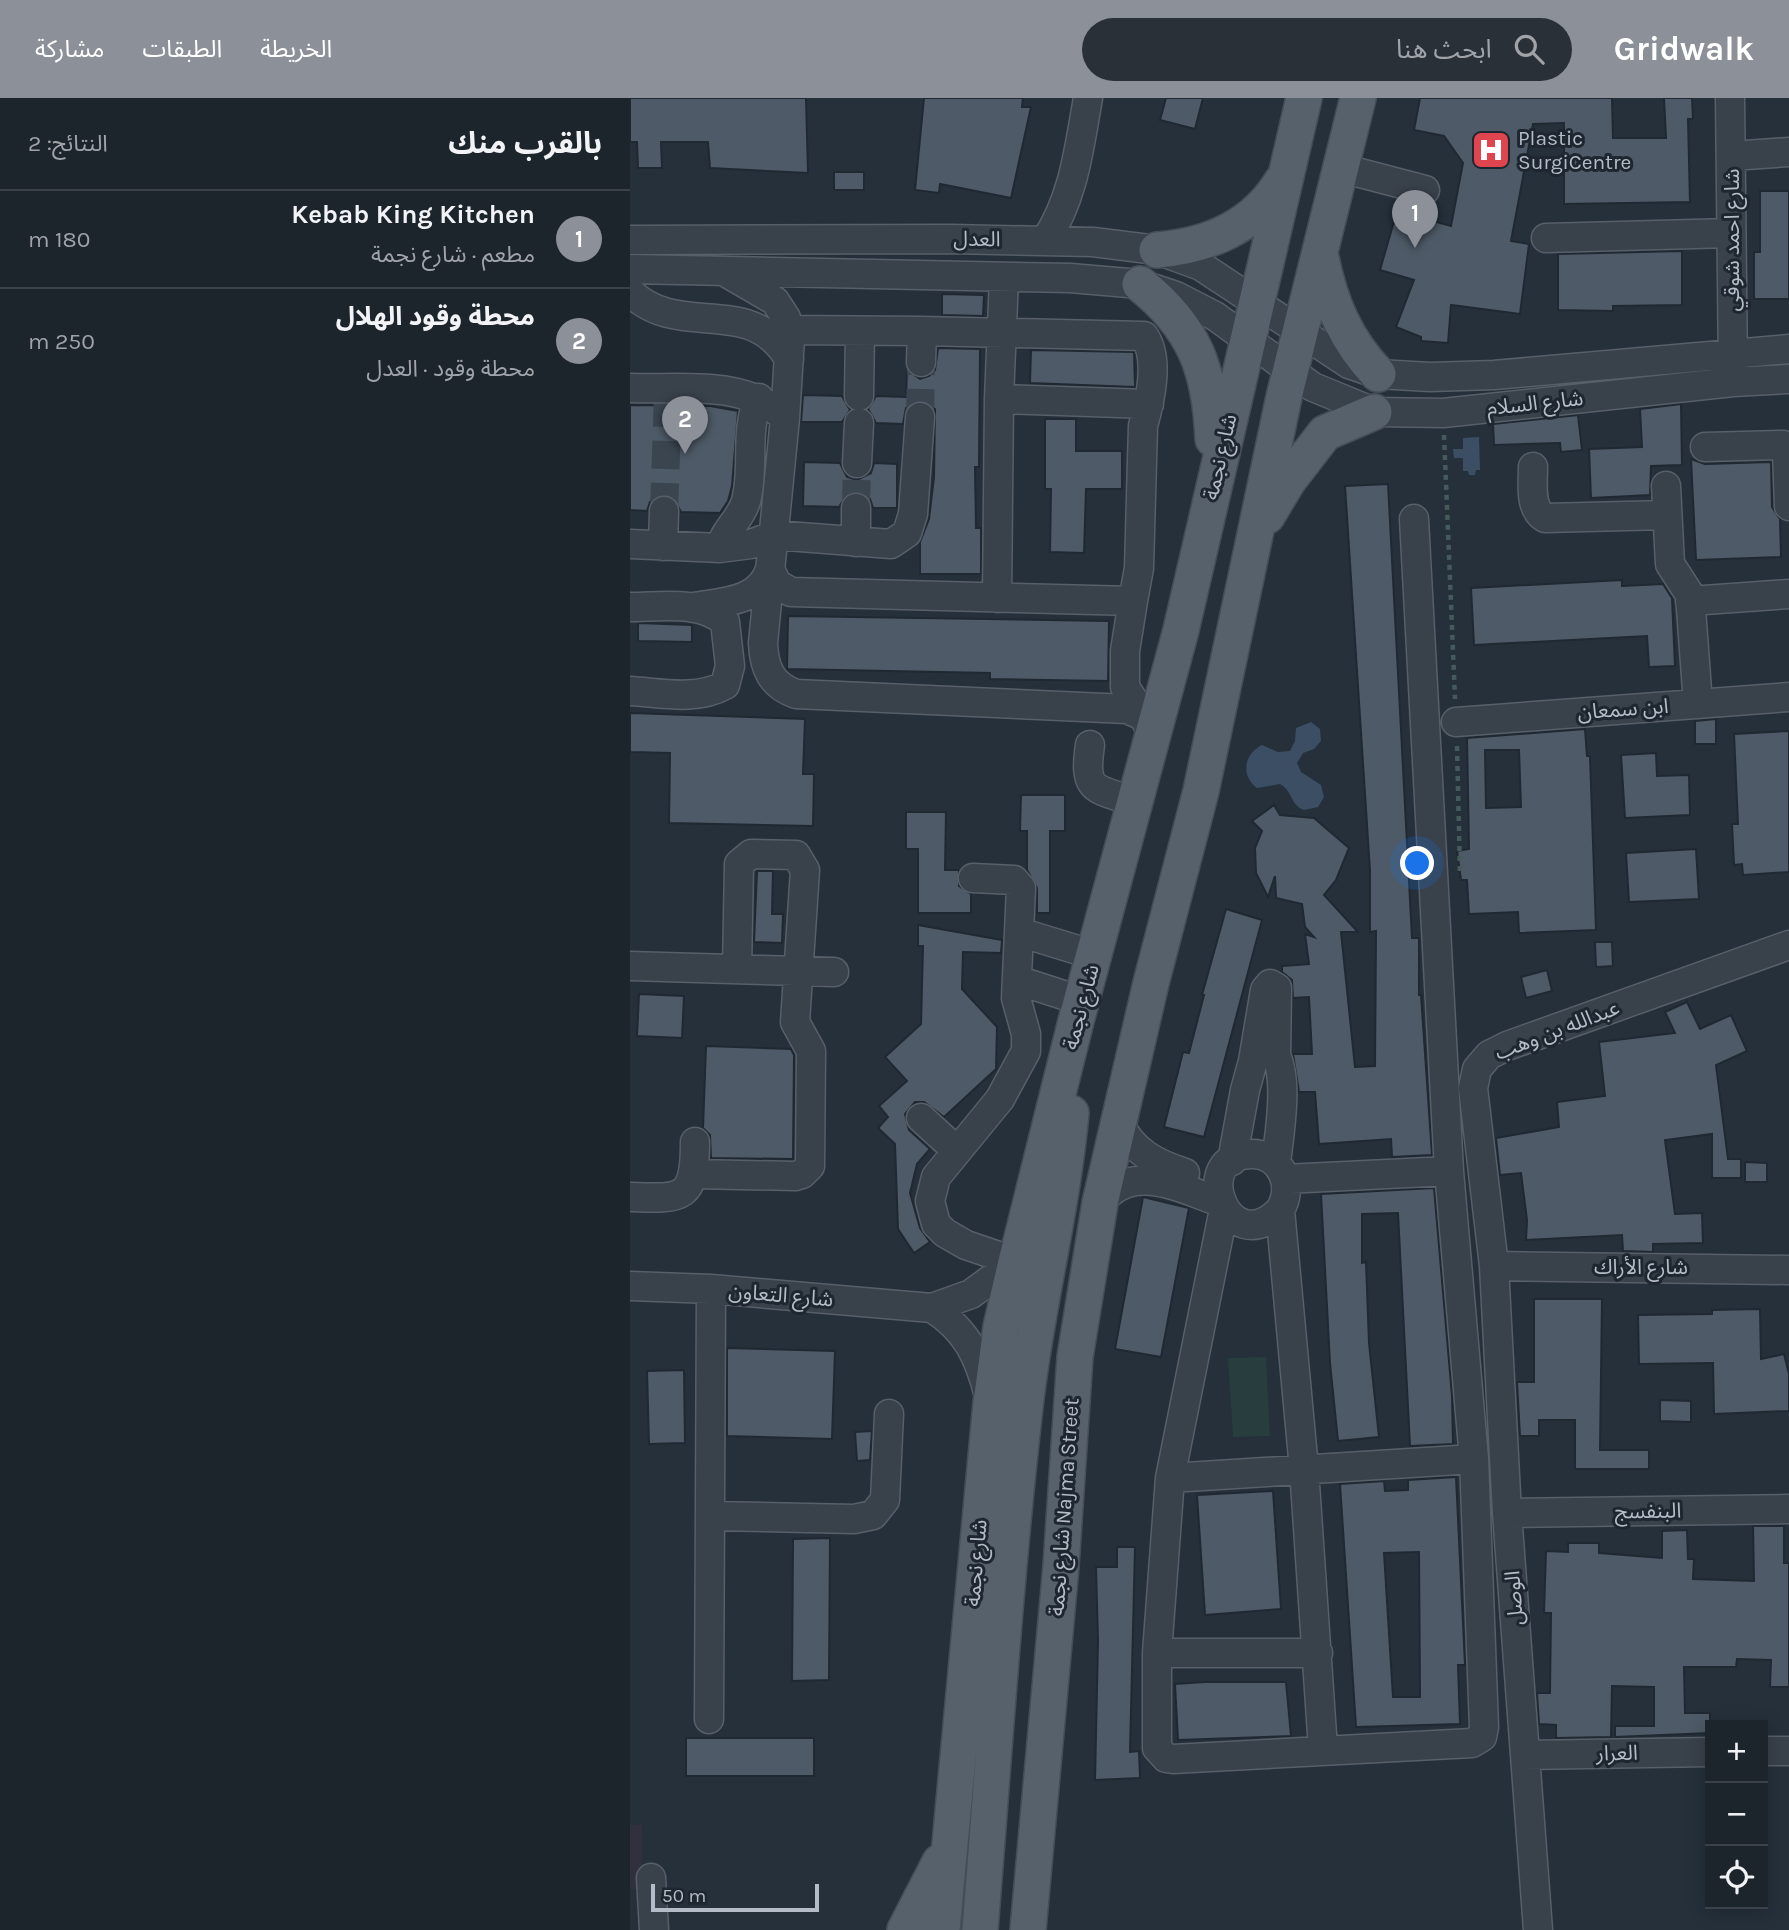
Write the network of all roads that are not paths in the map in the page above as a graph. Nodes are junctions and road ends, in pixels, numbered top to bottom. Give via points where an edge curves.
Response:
1 (1088, 98) edge
2 (1304, 98) edge
3 (1358, 98) edge
4 (1730, 98) edge
5 (1789, 152) edge
6 (1731, 156) junction
7 (1341, 168) junction
8 (1285, 175) junction
9 (1072, 183) junction
10 (1425, 190) dead end
11 (1731, 233) junction
12 (1546, 238) dead end
13 (630, 240) edge
14 (1045, 241) junction
15 (1093, 242) junction
16 (1157, 250) junction
17 (1320, 255) junction
18 (630, 269) edge
19 (721, 270) junction
20 (1004, 278) junction
21 (1140, 284) junction
22 (630, 292) edge
23 (1255, 303) junction
24 (788, 330) junction
25 (860, 331) junction
26 (922, 331) junction
27 (1003, 332) junction
28 (1301, 332) junction
29 (1247, 341) junction
30 (1789, 349) edge
31 (1732, 352) junction
32 (789, 359) junction
33 (921, 362) tunnel mouth
34 (1290, 373) junction
35 (1378, 374) junction
36 (1789, 379) edge
37 (1733, 382) junction
38 (630, 388) edge
39 (759, 398) junction
40 (999, 399) junction
41 (1149, 404) junction
42 (1374, 412) junction
43 (785, 418) junction
44 (920, 418) tunnel mouth
45 (1705, 447) dead end
46 (857, 463) tunnel mouth
47 (1533, 467) dead end
48 (1216, 478) junction
49 (1666, 486) dead end
50 (1789, 506) edge
51 (856, 508) tunnel mouth
52 (664, 511) tunnel mouth
53 (1667, 515) junction
54 (1414, 519) dead end
55 (774, 536) junction
56 (1253, 540) junction
57 (856, 542) junction
58 (630, 544) edge
59 (663, 546) junction
60 (720, 548) junction
61 (771, 569) junction
62 (1789, 594) edge
63 (997, 598) junction
64 (1133, 601) junction
65 (1690, 601) junction
66 (630, 607) edge
67 (702, 610) junction
68 (633, 687) edge
69 (1789, 697) edge
70 (1698, 704) junction
71 (1457, 722) dead end
72 (1149, 726) junction
73 (1090, 745) dead end
74 (1136, 802) junction
75 (973, 878) dead end
76 (1019, 932) junction
77 (1789, 945) edge
78 (1094, 955) junction
79 (630, 966) edge
80 (737, 969) junction
81 (800, 971) junction
82 (834, 972) dead end
83 (1017, 980) junction
84 (1079, 1011) junction
85 (920, 1118) dead end
86 (1119, 1122) junction
87 (695, 1142) dead end
88 (957, 1151) junction
89 (1281, 1171) junction
90 (1449, 1171) junction
91 (694, 1174) junction
92 (1223, 1189) junction
93 (630, 1197) edge
94 (1100, 1203) junction
95 (1280, 1210) junction
96 (1015, 1266) junction
97 (1494, 1266) junction
98 (1789, 1270) edge
99 (630, 1286) edge
100 (711, 1289) junction
101 (932, 1308) junction
102 (991, 1403) junction
103 (889, 1414) dead end
104 (1474, 1459) junction
105 (1304, 1469) junction
106 (1170, 1478) junction
107 (1789, 1509) edge
108 (1507, 1513) junction
109 (711, 1516) junction
110 (1157, 1653) junction
111 (1318, 1653) junction
112 (709, 1718) dead end
113 (1323, 1749) junction
114 (1768, 1751) edge
115 (1789, 1751) edge
116 (1705, 1752) edge
117 (1525, 1755) junction
118 (949, 1843) junction
119 (651, 1878) dead end
120 (1033, 1894) junction
121 (654, 1930) edge
122 (905, 1930) edge
123 (942, 1930) edge
124 (980, 1930) edge
125 (1028, 1930) edge
126 (1046, 1930) edge
127 (1538, 1930) edge

1 - 9 street
2 - 8 main road, شارع نجمة
3 - 7 main road
4 - 6 street, شارع احمد شوقي
5 - 6 street
6 - 11 street, شارع احمد شوقي
7 - 10 street
7 - 17 main road
8 - 16 main road via 1271,200 1228,232 1187,248
8 - 23 main road, شارع نجمة
9 - 14 street
9 - 15 street via 1080,219
11 - 12 street
11 - 31 street, شارع احمد شوقي
13 - 14 street, العدل
14 - 15 street, العدل
15 - 16 street, العدل
16 - 23 street, العدل via 1201,266
17 - 28 main road
17 - 35 main road via 1336,314 1360,355
18 - 19 street, العدل
19 - 20 street, العدل
19 - 24 street via 775,301
20 - 21 street, العدل via 1108,279
20 - 27 street
21 - 29 street, العدل via 1215,316
21 - 48 main road via 1175,317 1197,350 1210,394
22 - 32 street via 669,315 748,323 772,336
23 - 28 street, العدل
23 - 29 main road, شارع نجمة
24 - 25 street
24 - 32 street
25 - 26 street
25 - 46 street
26 - 27 street
26 - 33 street
27 - 40 street
27 - 41 street via 1144,336 1152,355
28 - 34 main road
28 - 35 street, شارع السلام via 1349,365
29 - 34 street, العدل
29 - 48 main road, شارع نجمة
30 - 31 street, شارع السلام
31 - 35 street, شارع السلام via 1494,375
31 - 37 street, شارع احمد شوقي
32 - 43 street
34 - 42 street, شارع السلام
34 - 56 main road
36 - 37 street, شارع السلام
37 - 42 street, شارع السلام via 1443,413
38 - 39 street via 730,391
39 - 43 street
39 - 60 street via 751,423 746,504 727,529
40 - 41 street
40 - 63 street
41 - 64 street via 1143,426 1139,568
42 - 56 main road via 1325,433 1288,481
43 - 55 street
44 - 57 street via 913,513 907,533 891,544
45 - 50 street via 1783,445
47 - 53 street via 1534,505 1545,518
48 - 72 main road, شارع نجمة
49 - 53 street
51 - 57 street
52 - 59 street
53 - 65 street via 1670,564
54 - 90 street
55 - 57 street
55 - 60 street
55 - 61 street
56 - 86 main road via 1201,791
58 - 59 street
59 - 60 street
61 - 63 street via 777,584 791,592
61 - 67 street via 750,595
61 - 72 street via 764,656 766,670 786,690 1106,706 1127,709
62 - 65 street
63 - 64 street
64 - 72 street via 1125,687
65 - 70 street
66 - 67 street
67 - 68 street via 725,622 730,666 725,685 711,693 692,695
69 - 70 street, ابن سمعان
70 - 71 street, ابن سمعان
72 - 74 main road, شارع نجمة
73 - 74 street via 1086,771 1091,783
74 - 78 main road, شارع نجمة
75 - 76 street via 1019,883
76 - 78 street
76 - 83 street
77 - 97 street, عبدالله بن وهب via 1489,1055 1477,1069 1473,1088
78 - 84 main road, شارع نجمة
79 - 80 street
80 - 81 street
80 - 81 street via 739,864 751,854 789,854 802,860 805,870
81 - 82 street
81 - 91 street via 795,1022 811,1051 810,1166 795,1176
83 - 84 street
83 - 88 street via 1026,1051 1000,1099
84 - 96 main road, شارع نجمة
84 - 124 main road via 1067,1158 1025,1406
85 - 88 street
86 - 92 street via 1131,1143 1148,1158
86 - 94 main road, شارع نجمة Najma Street
87 - 91 street
88 - 96 street via 931,1189 936,1224 955,1239
89 - 90 street
89 - 92 street via 1254,1154
89 - 92 street via 1283,1090 1265,1058
89 - 95 street via 1287,1192
90 - 104 street
91 - 93 street via 678,1195
92 - 94 street via 1136,1179 1115,1187
92 - 95 street via 1230,1216 1247,1223 1266,1221
92 - 106 street
94 - 120 main road, شارع نجمة Najma Street via 1075,1357
95 - 105 street
96 - 101 street, شارع التعاون via 971,1294
96 - 102 main road, شارع نجمة
97 - 98 street, شارع الأراك
97 - 108 street, الوصل
99 - 100 street, شارع التعاون
100 - 101 street, شارع التعاون
100 - 109 street
101 - 102 street via 950,1319 975,1350
102 - 118 main road, شارع نجمة
103 - 109 street via 885,1500 873,1515 854,1519
104 - 105 street
104 - 113 street via 1482,1737 1472,1743
105 - 106 street
105 - 111 street
106 - 110 street
107 - 108 street, البنفسج
108 - 117 street, الوصل
109 - 112 street
110 - 111 street
110 - 113 street via 1157,1748 1166,1758
111 - 113 street
114 - 115 street
116 - 117 street, العرار
117 - 127 street, الوصل
118 - 122 main road
118 - 123 main road, شارع نجمة
119 - 121 street
120 - 125 main road
120 - 126 main road

